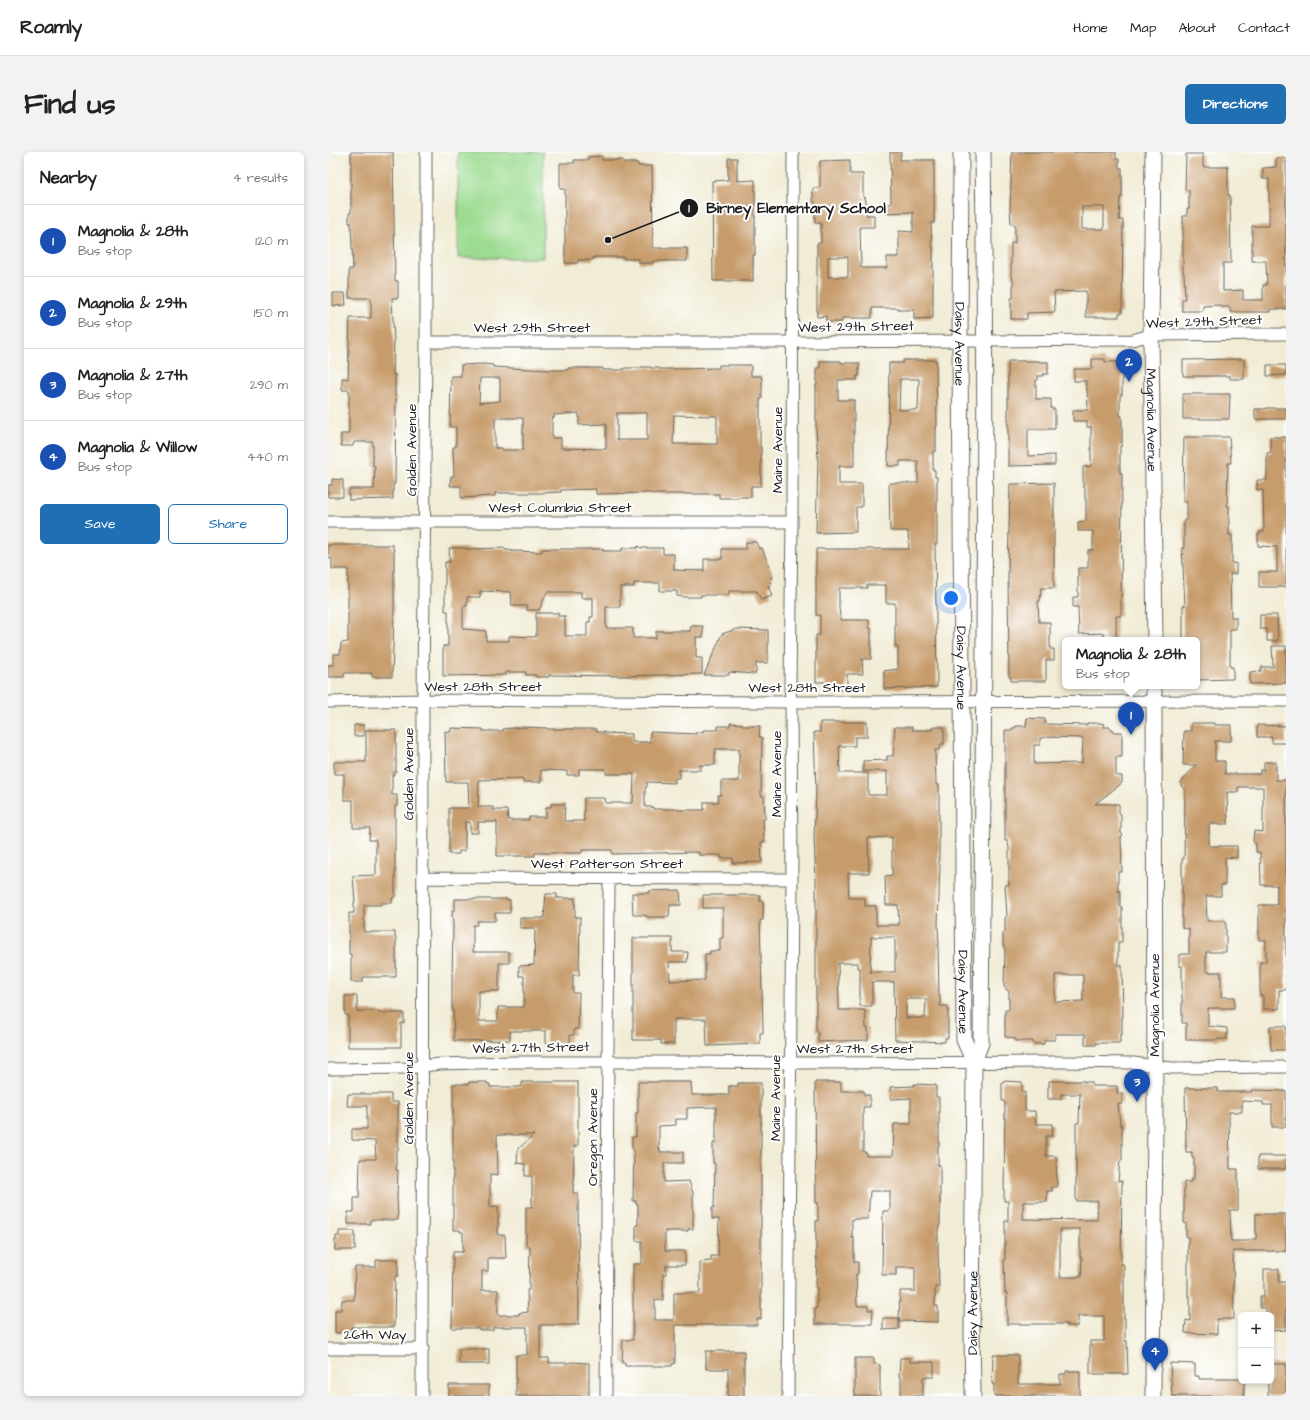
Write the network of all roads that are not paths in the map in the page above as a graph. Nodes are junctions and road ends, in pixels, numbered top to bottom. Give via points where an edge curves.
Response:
1 (426, 152) edge
2 (793, 152) edge
3 (961, 152) edge
4 (983, 152) edge
5 (1153, 152) edge
6 (1286, 334) edge
7 (1151, 335) junction
8 (960, 340) junction
9 (986, 340) junction
10 (426, 342) junction
11 (792, 342) junction
12 (328, 522) edge
13 (425, 522) junction
14 (792, 522) junction
15 (1155, 637) edge
16 (1154, 693) edge
17 (423, 700) junction
18 (961, 701) junction
19 (1286, 701) edge
20 (328, 702) edge
21 (791, 702) junction
22 (984, 702) junction
23 (423, 878) junction
24 (609, 879) junction
25 (792, 879) junction
26 (607, 1062) junction
27 (974, 1062) junction
28 (790, 1063) junction
29 (422, 1065) junction
30 (1154, 1066) junction
31 (1286, 1067) edge
32 (328, 1069) edge
33 (328, 1349) edge
34 (423, 1349) junction
35 (422, 1396) edge
36 (606, 1396) edge
37 (788, 1396) edge
38 (973, 1396) edge
39 (1152, 1396) edge

1 - 10 street, Golden Avenue
2 - 11 street, Maine Avenue
3 - 8 street, Daisy Avenue
4 - 9 street, Daisy Avenue
5 - 7 street, Magnolia Avenue
6 - 7 street, West 29th Street
7 - 9 street, West 29th Street via 1132,340
7 - 15 street, Magnolia Avenue
8 - 9 street, West 29th Street
8 - 11 street, West 29th Street
8 - 18 street, Daisy Avenue
9 - 22 street, Daisy Avenue
10 - 11 street, West 29th Street
10 - 13 street, Golden Avenue
11 - 14 street, Maine Avenue
12 - 13 street, West Columbia Street
13 - 14 street, West Columbia Street
13 - 17 street, Golden Avenue
14 - 21 street, Maine Avenue
16 - 19 street, West 28th Street
16 - 22 street, West 28th Street
16 - 30 street, Magnolia Avenue
17 - 20 street, West 28th Street
17 - 21 street, West 28th Street
17 - 23 street, Golden Avenue
18 - 21 street, West 28th Street
18 - 22 street, West 28th Street
18 - 27 street, Daisy Avenue via 964,1040
21 - 25 street, Maine Avenue
22 - 27 street, Daisy Avenue via 981,1042
23 - 24 street, West Patterson Street
23 - 29 street, Golden Avenue
24 - 25 street, West Patterson Street
24 - 26 street, Oregon Avenue
25 - 28 street, Maine Avenue
26 - 28 street, West 27th Street
26 - 29 street, West 27th Street
26 - 36 street, Oregon Avenue
27 - 28 street, West 27th Street
27 - 30 street, West 27th Street via 1132,1063
27 - 38 street, Daisy Avenue
28 - 37 street, Maine Avenue
29 - 32 street, West 27th Street via 407,1068
29 - 34 street, Golden Avenue
30 - 31 street, West 27th Street
30 - 39 street, Magnolia Avenue
33 - 34 street, 26th Way
34 - 35 street, Golden Avenue

